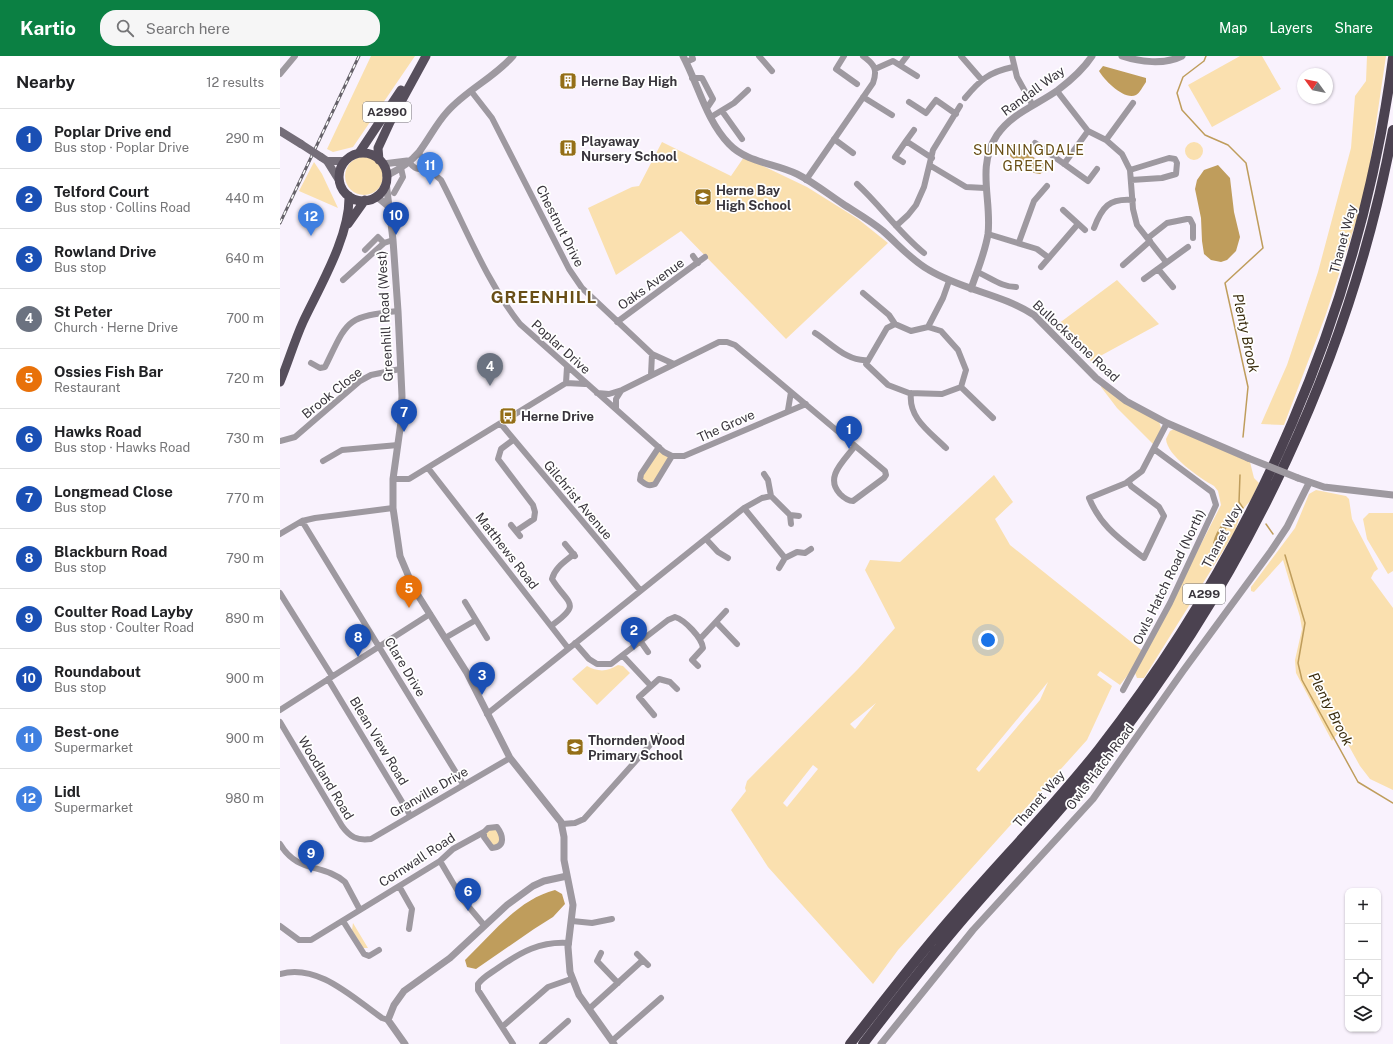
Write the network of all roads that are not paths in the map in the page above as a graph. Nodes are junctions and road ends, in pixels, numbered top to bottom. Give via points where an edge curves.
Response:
1 (295, 56) edge
2 (426, 56) edge
3 (513, 56) edge
4 (692, 56) edge
5 (759, 56) edge
6 (844, 56) edge
7 (863, 56) edge
8 (907, 56) edge
9 (961, 56) edge
10 (1012, 56) edge
11 (1092, 56) edge
12 (1122, 56) edge
13 (1182, 56) edge
14 (1393, 58) edge
15 (684, 59) edge
16 (900, 65) junction
17 (1013, 67) junction
18 (875, 69) junction
19 (772, 71) dead end
20 (416, 72) junction
21 (280, 74) edge
22 (917, 76) dead end
23 (981, 80) junction
24 (857, 84) dead end
25 (748, 90) dead end
26 (471, 91) junction
27 (1057, 91) junction
28 (863, 97) junction
29 (965, 98) dead end
30 (909, 102) dead end
31 (1133, 103) dead end
32 (1032, 104) junction
33 (960, 106) dead end
34 (722, 111) junction
35 (956, 114) junction
36 (892, 115) dead end
37 (711, 117) junction
38 (914, 130) dead end
39 (1393, 130) edge
40 (280, 131) edge
41 (1088, 131) junction
42 (742, 139) dead end
43 (834, 139) junction
44 (1106, 140) junction
45 (906, 141) junction
46 (1035, 143) dead end
47 (418, 153) junction
48 (854, 153) dead end
49 (359, 154) junction
50 (932, 158) junction
51 (324, 159) junction
52 (345, 161) junction
53 (409, 161) junction
54 (381, 162) junction
55 (903, 162) dead end
56 (1064, 164) junction
57 (930, 166) junction
58 (401, 168) junction
59 (428, 169) junction
60 (1097, 169) dead end
61 (1130, 170) junction
62 (386, 179) junction
63 (806, 180) junction
64 (1131, 180) junction
65 (340, 182) junction
66 (857, 184) dead end
67 (1047, 186) dead end
68 (985, 188) junction
69 (394, 193) dead end
70 (349, 196) junction
71 (376, 196) junction
72 (365, 200) junction
73 (1133, 200) junction
74 (388, 206) junction
75 (1063, 210) dead end
76 (1078, 224) junction
77 (896, 226) junction
78 (1094, 228) dead end
79 (1085, 230) dead end
80 (343, 232) junction
81 (988, 234) junction
82 (1193, 238) dead end
83 (393, 240) junction
84 (1149, 240) junction
85 (1019, 242) junction
86 (384, 243) junction
87 (1188, 247) dead end
88 (365, 250) dead end
89 (924, 253) dead end
90 (692, 256) dead end
91 (705, 257) dead end
92 (1049, 258) junction
93 (1166, 262) junction
94 (698, 263) junction
95 (1123, 265) dead end
96 (1041, 267) dead end
97 (1158, 269) junction
98 (977, 272) junction
99 (1144, 279) dead end
100 (343, 280) dead end
101 (949, 281) junction
102 (1173, 287) dead end
103 (1016, 288) dead end
104 (971, 289) junction
105 (863, 293) dead end
106 (398, 312) junction
107 (618, 322) junction
108 (895, 324) junction
109 (928, 328) junction
110 (816, 332) dead end
111 (652, 354) junction
112 (868, 360) junction
113 (311, 363) dead end
114 (674, 364) junction
115 (567, 367) junction
116 (400, 369) junction
117 (651, 375) junction
118 (280, 382) edge
119 (566, 383) junction
120 (585, 384) junction
121 (961, 387) junction
122 (622, 390) junction
123 (791, 392) junction
124 (595, 393) junction
125 (911, 393) junction
126 (806, 404) junction
127 (616, 409) junction
128 (788, 410) junction
129 (992, 418) dead end
130 (1168, 423) junction
131 (501, 424) junction
132 (513, 440) junction
133 (280, 441) edge
134 (398, 445) junction
135 (855, 446) junction
136 (659, 448) junction
137 (946, 448) dead end
138 (1154, 449) junction
139 (672, 456) junction
140 (323, 461) dead end
141 (428, 468) junction
142 (764, 474) dead end
143 (393, 479) junction
144 (1129, 482) junction
145 (1309, 483) junction
146 (1393, 495) edge
147 (771, 496) junction
148 (393, 508) junction
149 (744, 508) junction
150 (790, 515) junction
151 (800, 516) dead end
152 (302, 521) junction
153 (512, 524) dead end
154 (791, 524) dead end
155 (280, 534) edge
156 (706, 539) junction
157 (565, 544) dead end
158 (811, 548) dead end
159 (728, 558) dead end
160 (785, 558) junction
161 (779, 568) dead end
162 (640, 590) junction
163 (280, 593) edge
164 (465, 602) dead end
165 (726, 611) dead end
166 (430, 614) junction
167 (476, 620) junction
168 (716, 622) junction
169 (551, 626) junction
170 (488, 637) dead end
171 (445, 638) junction
172 (700, 639) junction
173 (640, 642) junction
174 (575, 643) junction
175 (737, 644) dead end
176 (380, 646) junction
177 (568, 648) junction
178 (648, 652) dead end
179 (623, 656) junction
180 (698, 666) dead end
181 (330, 678) junction
182 (651, 686) junction
183 (677, 688) dead end
184 (1123, 690) dead end
185 (281, 707) edge
186 (487, 714) junction
187 (654, 715) dead end
188 (280, 722) edge
189 (658, 736) dead end
190 (510, 758) junction
191 (463, 784) junction
192 (410, 815) junction
193 (562, 824) junction
194 (484, 832) dead end
195 (358, 839) joint
196 (280, 844) edge
197 (440, 861) junction
198 (567, 876) junction
199 (399, 886) junction
200 (360, 910) junction
201 (612, 918) dead end
202 (343, 921) junction
203 (572, 921) junction
204 (484, 925) junction
205 (280, 926) edge
206 (409, 929) dead end
207 (569, 943) junction
208 (379, 950) dead end
209 (601, 953) dead end
210 (637, 954) dead end
211 (643, 960) junction
212 (648, 965) dead end
213 (280, 974) edge
214 (571, 979) junction
215 (618, 983) junction
216 (660, 998) dead end
217 (589, 1009) junction
218 (388, 1020) junction
219 (568, 1020) dead end
220 (502, 1027) junction
221 (614, 1042) edge
222 (405, 1044) edge
223 (514, 1044) edge
224 (542, 1044) edge
225 (850, 1044) edge
226 (863, 1044) edge
227 (881, 1044) edge

1 - 21 street
2 - 20 main road, A2990
3 - 26 street via 493,76
4 - 15 street, Bullockstone Road via 692,59
5 - 19 street
6 - 24 street via 836,69
7 - 18 street via 872,62
8 - 16 street
9 - 23 street
10 - 17 street
11 - 27 street, Randall Way via 1080,72
12 - 13 street via 1163,61
14 - 225 highway, Thanet Way / A299 via 1383,132 1358,239 1336,310 1289,432 1262,490 1223,562 1179,636 1099,749 1039,821 942,929
15 - 37 street, Bullockstone Road
16 - 18 street via 893,61
16 - 22 street
17 - 23 street
17 - 32 street
18 - 28 street via 873,83
20 - 49 main road, A2990
20 - 54 main road, A2990 via 378,148
23 - 29 street
25 - 34 street
26 - 47 street via 447,111
26 - 107 street, Chestnut Drive via 492,118 568,269 582,288
27 - 32 street, Randall Way
27 - 41 street
28 - 36 street
28 - 43 street
30 - 35 street via 926,113 936,100
31 - 44 street
32 - 68 street, Randall Way via 996,136 987,161
33 - 35 street
34 - 37 street
34 - 42 street
35 - 50 street via 933,150
37 - 63 street, Bullockstone Road via 724,139 742,154 797,174
38 - 45 street
39 - 226 highway, Thanet Way / A299 via 1368,241 1324,370 1270,493 1231,567 1166,672 1105,756 920,970
40 - 51 main road, bridge
41 - 44 street
41 - 56 street
43 - 48 street
43 - 63 street
44 - 61 street via 1122,154
45 - 50 street
45 - 55 street via 895,157
46 - 56 street
47 - 53 street
47 - 59 street, Poplar Drive via 426,161
49 - 52 main road, A2990
49 - 54 main road via 366,153
50 - 57 street
51 - 52 main road
51 - 65 main road
52 - 65 main road via 340,171
53 - 54 street
53 - 58 street
53 - 59 street, Poplar Drive via 412,167
54 - 62 main road, A2990
56 - 60 street via 1088,182
57 - 68 street via 966,187
57 - 77 street via 916,204
58 - 62 street
58 - 69 street via 403,177
59 - 115 street, Poplar Drive via 441,180 490,281 507,308 520,324
61 - 64 street
61 - 64 street via 1169,158 1177,163 1176,174 1162,178
62 - 71 main road via 381,192
62 - 74 street, Greenhill Road (West)
63 - 101 street, Bullockstone Road via 876,225 915,262
64 - 73 street
65 - 70 main road
66 - 77 street
67 - 85 street via 1034,201
68 - 81 street, Randall Way
70 - 72 main road
70 - 80 main road via 348,218
71 - 72 main road
71 - 74 street
72 - 80 main road
73 - 78 street via 1116,199 1099,216
73 - 84 street via 1137,225
74 - 83 street, Greenhill Road (West)
75 - 76 street
76 - 79 street
76 - 92 street
77 - 89 street
80 - 118 main road
81 - 85 street
81 - 98 street, Randall Way
82 - 84 street via 1193,225 1190,219 1187,219 1167,223
83 - 86 street
83 - 106 street, Greenhill Road (West)
84 - 93 street
84 - 95 street
85 - 92 street via 1037,249
86 - 88 street via 378,237
86 - 100 street
87 - 93 street
90 - 94 street, Oaks Avenue
91 - 94 street, Oaks Avenue
92 - 96 street
93 - 97 street
94 - 107 street, Oaks Avenue
97 - 99 street
97 - 102 street
98 - 103 street via 1005,287
98 - 104 street, Randall Way
101 - 104 street, Bullockstone Road
101 - 109 street
104 - 130 street, Bullockstone Road via 1016,304 1034,316 1110,390 1146,413
105 - 108 street via 889,315
106 - 113 street via 364,315 354,320 339,338 325,367 320,368
106 - 116 street, Greenhill Road (West)
107 - 111 street, Chestnut Drive
108 - 109 street via 911,330
108 - 112 street via 886,328
109 - 121 street via 941,331 958,350 966,370
110 - 112 street via 855,359
111 - 114 street, Chestnut Drive
111 - 117 street
112 - 125 street via 866,364 888,385
114 - 117 street, Poplar Drive
114 - 123 street, Poplar Drive via 719,342 728,342 735,345
115 - 119 street
115 - 120 street, Poplar Drive
116 - 133 street, Brook Close via 371,375 360,381 295,437
116 - 134 street, Greenhill Road (West) via 401,413
117 - 122 street, Poplar Drive
119 - 120 street
119 - 131 street
120 - 124 street, Poplar Drive
121 - 125 street via 942,394
121 - 129 street
122 - 124 street, Poplar Drive via 609,394
122 - 127 street via 616,399
123 - 126 street, Poplar Drive
123 - 128 street
124 - 127 street
125 - 137 street via 912,409 916,418
126 - 128 street, The Grove
126 - 135 street, Poplar Drive
127 - 136 street
128 - 139 street, The Grove via 700,450 684,456
130 - 138 street
130 - 145 street, Bullockstone Road, bridge
131 - 132 street, Gilchrist Avenue
131 - 141 street
132 - 153 street via 501,449 498,459 536,512 534,519 518,534
132 - 162 street, Gilchrist Avenue
134 - 140 street via 342,450
134 - 143 street, Greenhill Road (West)
135 - 135 street, Poplar Drive via 886,474 853,501 842,497 833,483 836,472
136 - 139 street
136 - 139 street via 641,474 640,480 647,485 655,484
138 - 144 street via 1142,471
138 - 184 street, Owls Hatch Road (North) via 1212,492 1216,505 1170,603
141 - 143 street via 409,479
141 - 169 street, Matthews Road
142 - 147 street via 771,479
143 - 148 street, Greenhill Road (West)
144 - 144 street via 1159,507 1164,516 1144,558 1106,527 1089,498
145 - 146 street, Bullockstone Road via 1349,491
145 - 227 street, Owls Hatch Road via 1287,527 1271,551 1163,699 1111,777 1077,819 973,930
147 - 149 street
147 - 150 street
148 - 152 street
148 - 166 street, Greenhill Road (West) via 404,568
149 - 156 street
149 - 160 street
150 - 151 street
150 - 154 street
152 - 155 street
152 - 176 street, Clare Drive
156 - 159 street
156 - 162 street
157 - 169 street via 575,555 557,568 552,579 569,601 570,608 568,614
158 - 160 street via 805,553 798,552
160 - 161 street
162 - 174 street
163 - 181 street, Blean View Road
164 - 167 street
165 - 168 street
166 - 171 street, Greenhill Road (West)
166 - 176 street
167 - 170 street
167 - 171 street
168 - 172 street
168 - 175 street
169 - 177 street, Matthews Road
171 - 186 street, Greenhill Road (West) via 467,673
172 - 173 street via 675,617
172 - 180 street via 703,648 692,660
173 - 178 street
173 - 179 street
174 - 177 street
174 - 179 street via 597,664 611,664
176 - 181 street
176 - 191 street, Clare Drive
177 - 186 street
179 - 182 street
181 - 185 street
181 - 192 street, Blean View Road
182 - 183 street via 662,679
182 - 187 street via 639,698
186 - 190 street, Greenhill Road (West)
188 - 195 street, Woodland Road via 342,826 348,834
189 - 193 street via 584,819
190 - 191 street, Granville Drive
190 - 193 street, Greenhill Road (West)
191 - 192 street, Granville Drive
192 - 195 street, Granville Drive via 370,839
193 - 198 street
194 - 197 street, Cornwall Road via 453,849
196 - 200 street via 292,860 341,879
197 - 199 street, Cornwall Road
197 - 204 street via 463,900
198 - 203 street via 572,899
198 - 204 street via 533,886 507,904
199 - 200 street, Cornwall Road
199 - 206 street via 412,909 407,921
200 - 202 street, Cornwall Road
201 - 203 street via 592,923
202 - 205 street, Cornwall Road via 307,941 295,938
202 - 208 street via 364,954 368,956
203 - 207 street
204 - 218 street via 446,961 404,991
207 - 214 street
207 - 220 street via 544,943 531,947 478,984 478,990
209 - 215 street via 597,961
210 - 211 street
211 - 212 street
211 - 215 street
213 - 218 street via 297,972 322,978
214 - 217 street
214 - 220 street via 549,986
215 - 217 street
216 - 221 street
217 - 221 street via 609,1039
218 - 222 street
219 - 224 street
220 - 223 street

